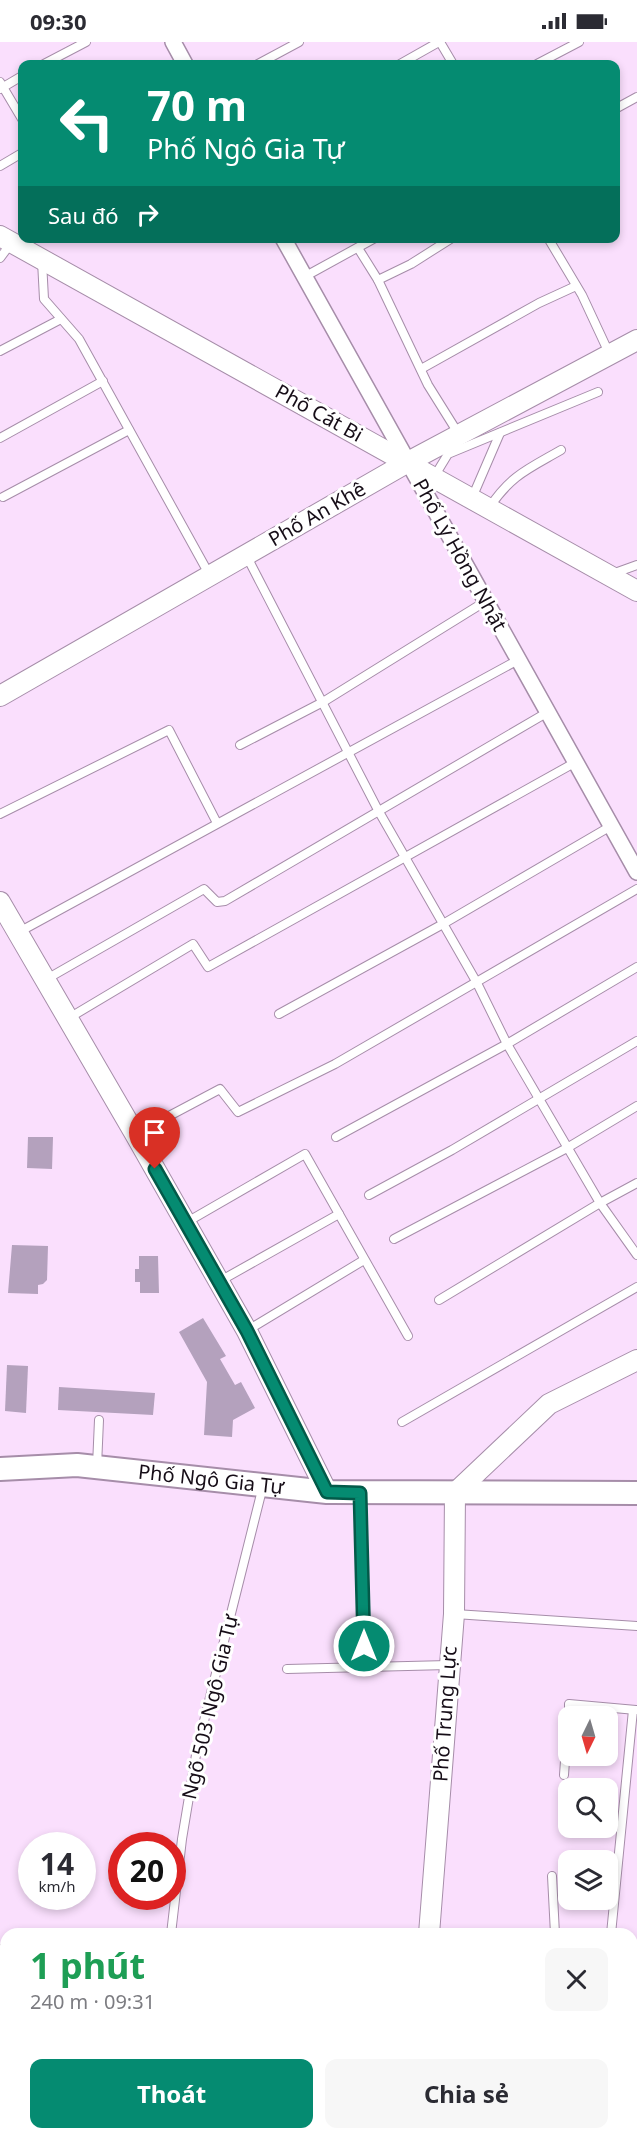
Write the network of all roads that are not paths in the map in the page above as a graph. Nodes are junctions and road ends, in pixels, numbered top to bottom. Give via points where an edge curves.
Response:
1 (86, 42) edge
2 (173, 42) edge
3 (299, 42) edge
4 (440, 42) edge
5 (579, 42) edge
6 (52, 60) edge
7 (183, 60) edge
8 (265, 60) edge
9 (407, 60) edge
10 (451, 60) edge
11 (545, 60) edge
12 (18, 78) edge
13 (1, 86) edge
14 (637, 97) edge
15 (620, 106) edge
16 (18, 113) edge
17 (18, 155) edge
18 (0, 166) edge
19 (6, 239) edge
20 (286, 243) edge
21 (366, 243) edge
22 (444, 243) edge
23 (551, 243) edge
24 (358, 248) junction
25 (0, 258) edge
26 (42, 258) junction
27 (304, 277) junction
28 (378, 280) junction
29 (576, 286) junction
30 (61, 319) junction
31 (637, 340) edge
32 (0, 351) edge
33 (610, 354) junction
34 (421, 369) junction
35 (103, 381) junction
36 (598, 392) dead end
37 (129, 430) junction
38 (500, 433) junction
39 (459, 435) junction
40 (0, 438) edge
41 (561, 450) dead end
42 (408, 462) junction
43 (434, 477) junction
44 (3, 496) dead end
45 (471, 499) junction
46 (489, 510) junction
47 (246, 555) junction
48 (637, 565) edge
49 (210, 575) junction
50 (608, 576) junction
51 (637, 591) edge
52 (486, 601) junction
53 (519, 660) junction
54 (0, 696) edge
55 (323, 702) junction
56 (548, 712) junction
57 (240, 745) dead end
58 (348, 752) junction
59 (576, 762) junction
60 (378, 810) junction
61 (0, 814) edge
62 (217, 823) junction
63 (611, 826) junction
64 (405, 855) junction
65 (637, 872) edge
66 (637, 889) edge
67 (0, 902) edge
68 (443, 924) junction
69 (18, 933) junction
70 (637, 967) edge
71 (45, 980) junction
72 (477, 983) junction
73 (279, 1014) dead end
74 (68, 1019) junction
75 (637, 1041) edge
76 (507, 1044) junction
77 (540, 1100) junction
78 (637, 1106) edge
79 (135, 1134) junction
80 (336, 1137) dead end
81 (567, 1148) junction
82 (637, 1182) edge
83 (369, 1195) dead end
84 (600, 1203) junction
85 (339, 1214) junction
86 (185, 1222) junction
87 (394, 1239) dead end
88 (637, 1255) edge
89 (364, 1260) junction
90 (219, 1281) junction
91 (637, 1287) edge
92 (439, 1300) dead end
93 (247, 1331) junction
94 (408, 1336) dead end
95 (637, 1360) edge
96 (99, 1420) dead end
97 (402, 1422) dead end
98 (97, 1467) junction
99 (0, 1469) edge
100 (264, 1484) junction
101 (327, 1492) junction
102 (360, 1493) junction
103 (455, 1493) junction
104 (637, 1493) edge
105 (454, 1614) junction
106 (637, 1626) edge
107 (448, 1665) junction
108 (364, 1666) junction
109 (287, 1669) dead end
110 (569, 1706) edge
111 (591, 1706) edge
112 (618, 1708) edge
113 (635, 1710) edge
114 (565, 1766) edge
115 (564, 1775) dead end
116 (552, 1876) dead end
117 (172, 1928) edge
118 (429, 1928) edge
119 (555, 1928) edge
120 (613, 1928) edge

1 - 6 lane
2 - 7 street
3 - 8 lane
4 - 9 lane
4 - 10 lane
5 - 11 lane
12 - 13 lane
13 - 16 lane
14 - 15 lane
17 - 18 lane
19 - 25 lane
19 - 26 street, Phố Cát Bi
20 - 27 street, Phố Lý Hồng Nhật
21 - 24 lane
22 - 28 lane
23 - 29 lane
24 - 27 lane
24 - 28 lane
26 - 30 lane via 44,299
26 - 42 street, Phố Cát Bi
27 - 42 street, Phố Lý Hồng Nhật
28 - 34 lane
29 - 33 lane
29 - 34 lane
30 - 32 lane
30 - 35 lane via 79,339
31 - 33 street, Phố An Khê
33 - 39 street, Phố An Khê
34 - 39 lane
35 - 37 lane
35 - 40 lane
36 - 38 lane
37 - 44 lane
37 - 49 lane
38 - 43 lane via 448,454
38 - 45 lane
39 - 42 street, Phố An Khê
41 - 46 lane via 517,475 501,489
42 - 43 street, Phố Cát Bi
42 - 47 street, Phố An Khê
42 - 52 street, Phố Lý Hồng Nhật
43 - 45 street, Phố Cát Bi
45 - 46 street, Phố Cát Bi
46 - 50 street, Phố Cát Bi
47 - 49 street, Phố An Khê
47 - 55 lane
48 - 50 lane
49 - 54 street, Phố An Khê
50 - 51 street, Phố Cát Bi
52 - 53 street, Phố Lý Hồng Nhật
52 - 55 lane
53 - 56 street, Phố Lý Hồng Nhật
53 - 58 lane
55 - 57 lane
55 - 58 lane
56 - 59 street, Phố Lý Hồng Nhật
56 - 60 lane
58 - 60 lane
58 - 62 lane
59 - 63 street, Phố Lý Hồng Nhật
59 - 64 lane
60 - 64 lane
60 - 71 lane via 225,901 218,902 204,889
61 - 62 lane via 170,730
62 - 69 lane
63 - 65 street, Phố Lý Hồng Nhật
63 - 68 lane
64 - 68 lane
64 - 74 lane via 208,967 192,944
66 - 72 lane
67 - 69 street
68 - 72 lane
68 - 73 lane
69 - 71 street
70 - 76 lane
71 - 74 street
72 - 76 lane
72 - 79 lane via 335,1064 238,1112 220,1089
74 - 79 street
75 - 77 lane
76 - 77 lane
76 - 80 lane
77 - 81 lane
77 - 83 lane
78 - 81 lane
79 - 86 street
81 - 84 lane
81 - 87 lane
82 - 84 lane
84 - 88 lane
84 - 92 lane
85 - 86 lane via 305,1154
85 - 89 lane
85 - 90 lane
86 - 90 street
89 - 93 lane
89 - 94 lane
90 - 93 street
91 - 97 lane
93 - 101 street
95 - 103 street via 549,1404
96 - 98 lane
98 - 99 main road, Phố Ngô Gia Tự
98 - 100 main road, Phố Ngô Gia Tự
100 - 101 main road, Phố Ngô Gia Tự
100 - 117 lane, Ngõ 503 Ngô Gia Tự via 197,1749
101 - 102 main road, Phố Ngô Gia Tự
102 - 103 main road, Phố Ngô Gia Tự
102 - 108 lane
103 - 104 main road, Phố Ngô Gia Tự
103 - 105 street, Phố Trung Lực
105 - 106 lane
105 - 107 street, Phố Trung Lực
107 - 108 lane
107 - 118 street, Phố Trung Lực
108 - 109 lane
110 - 111 lane
112 - 113 lane
113 - 120 lane
114 - 115 lane
116 - 119 lane

